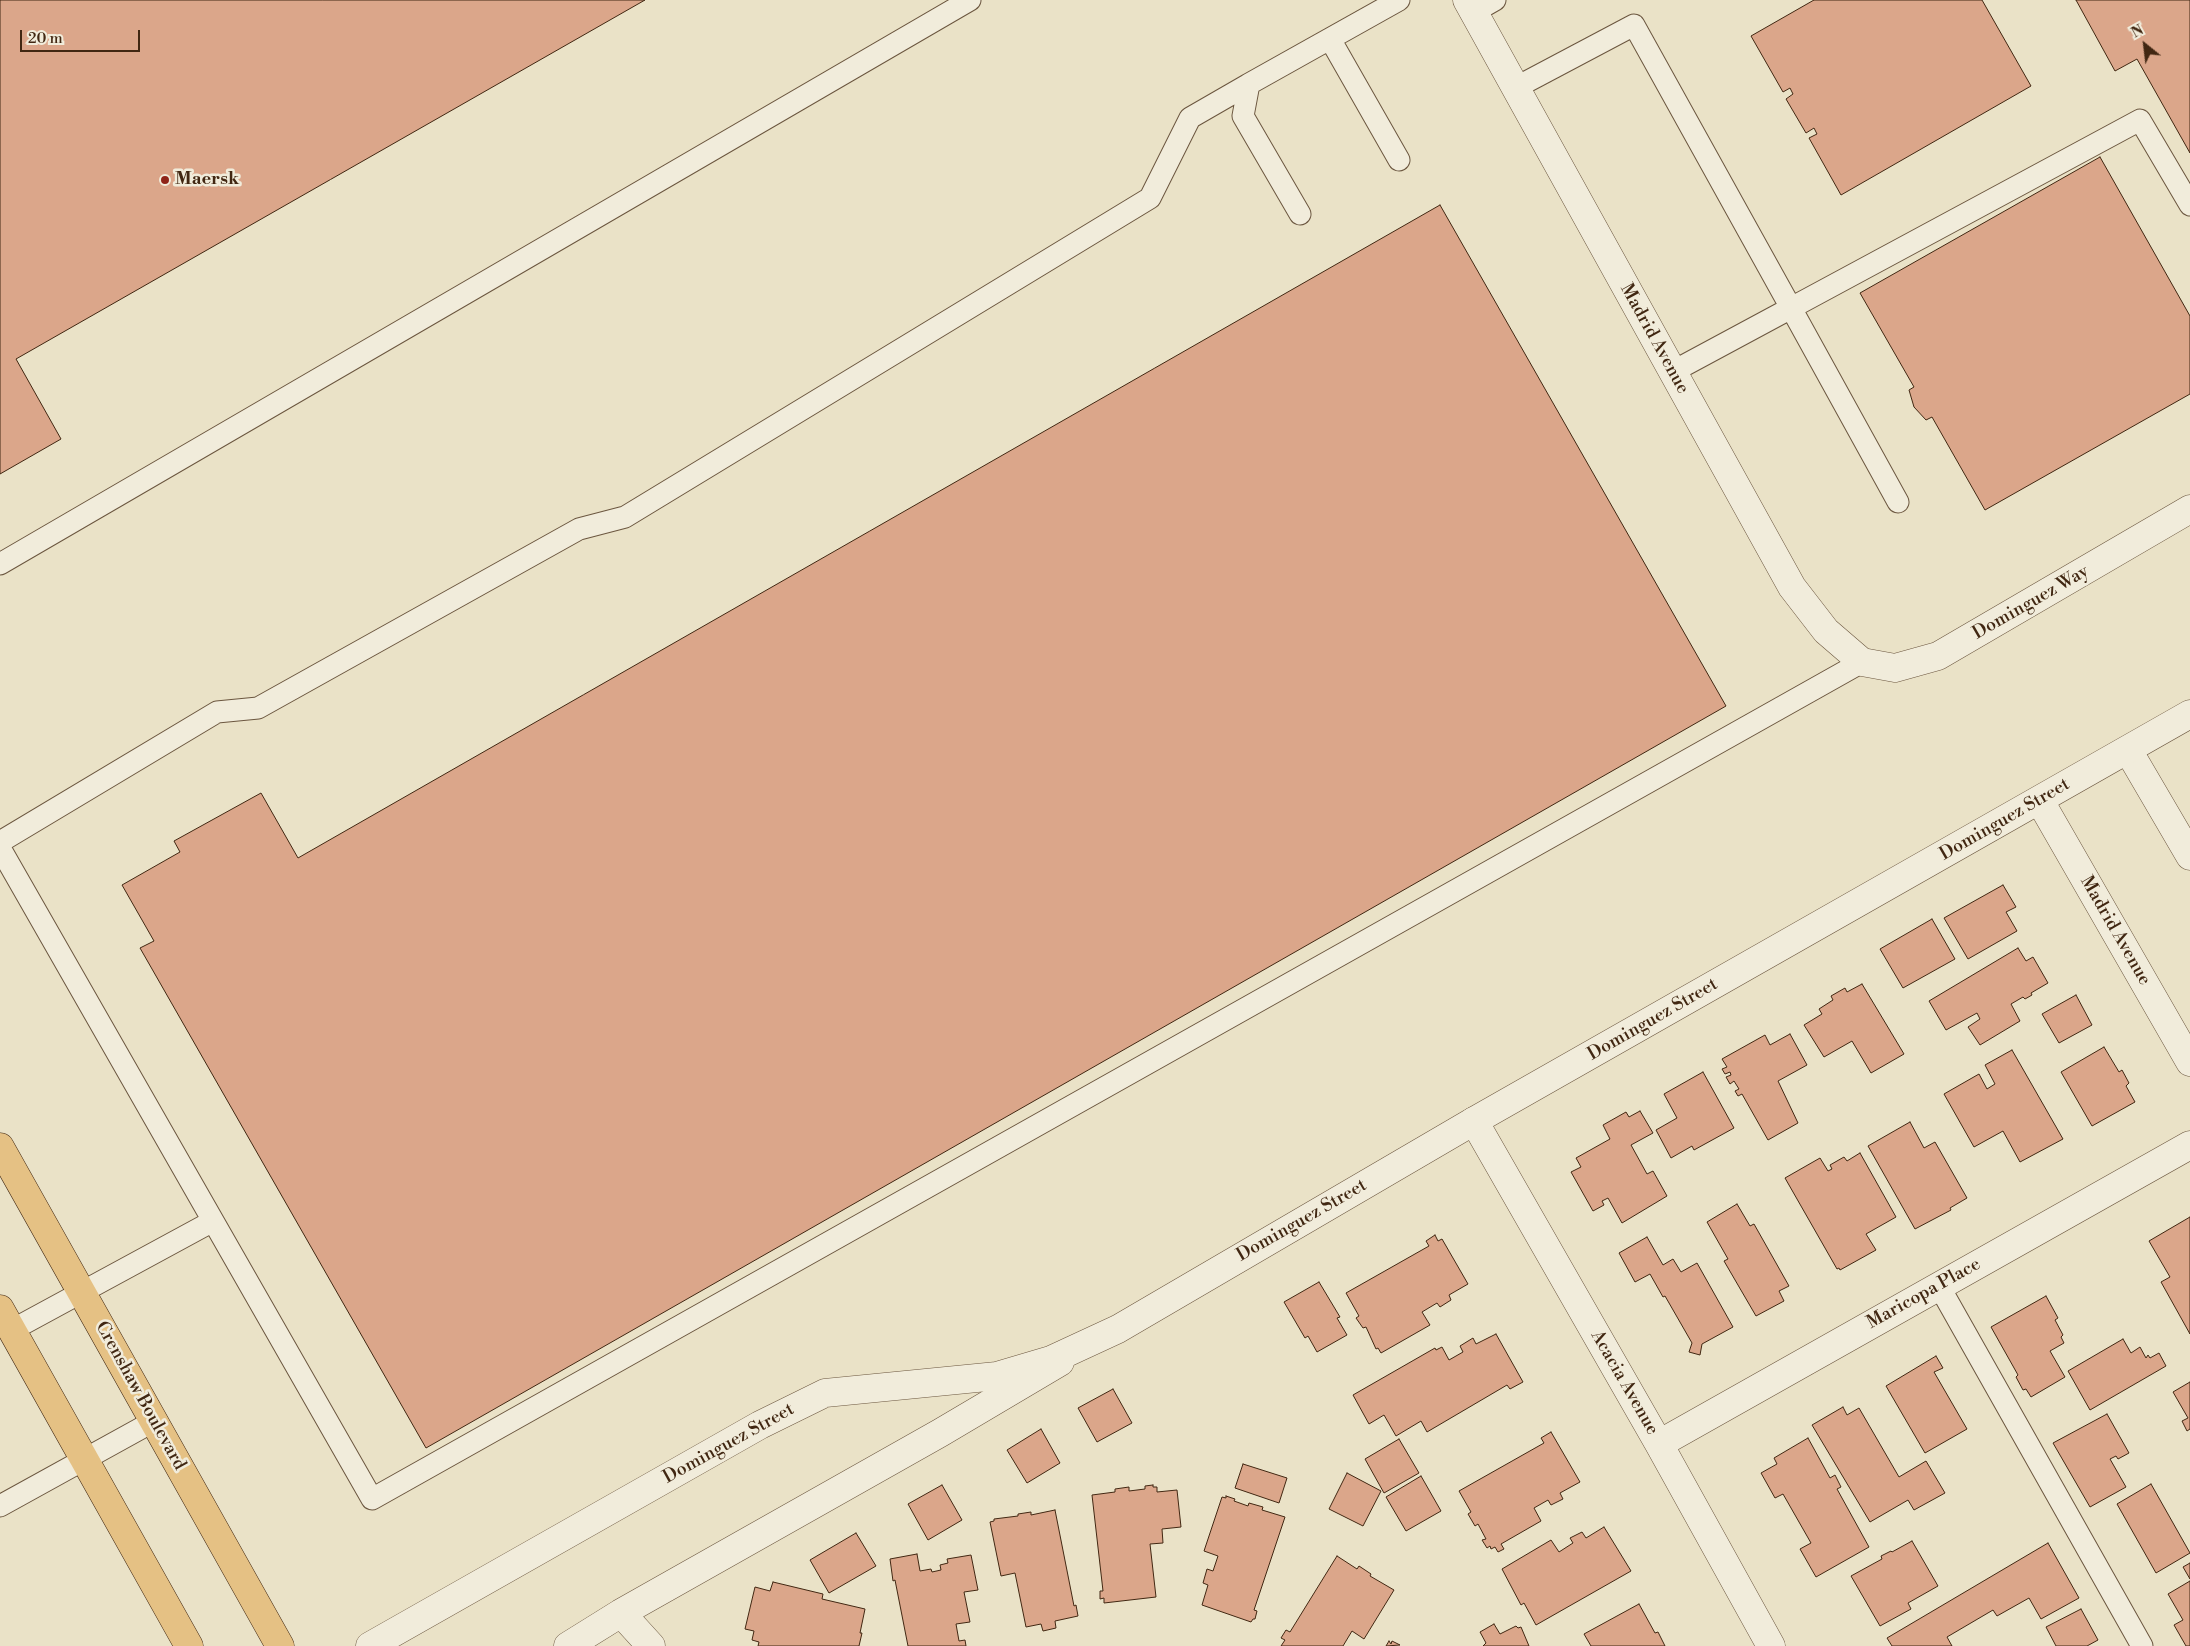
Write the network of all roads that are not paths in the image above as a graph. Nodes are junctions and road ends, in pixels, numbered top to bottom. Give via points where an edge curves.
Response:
1 (970, 0) edge
2 (1399, 0) edge
3 (1479, 4) edge
4 (1330, 39) junction
5 (1249, 84) junction
6 (1515, 88) junction
7 (1399, 160) dead end
8 (2190, 205) edge
9 (1300, 214) dead end
10 (1790, 308) junction
11 (1672, 372) junction
12 (1898, 502) dead end
13 (2190, 510) edge
14 (0, 564) edge
15 (1862, 662) junction
16 (2190, 714) edge
17 (2128, 750) junction
18 (2040, 801) junction
19 (0, 842) edge
20 (0, 848) edge
21 (2190, 856) edge
22 (2190, 1062) edge
23 (1474, 1121) junction
24 (2190, 1145) edge
25 (0, 1147) edge
26 (213, 1221) junction
27 (1939, 1286) junction
28 (82, 1292) junction
29 (6, 1320) edge
30 (1118, 1328) junction
31 (154, 1421) junction
32 (1659, 1444) junction
33 (84, 1459) junction
34 (0, 1506) edge
35 (621, 1613) junction
36 (189, 1646) edge
37 (280, 1646) edge
38 (370, 1646) edge
39 (568, 1646) edge
40 (651, 1646) edge
41 (1770, 1646) edge
42 (2142, 1646) edge

1 - 14 lane
2 - 4 lane
3 - 6 street, Madrid Avenue
4 - 5 lane
4 - 7 lane
5 - 9 lane via 1243,116
5 - 19 lane via 1190,118 1150,198 1065,250 625,517 579,528 258,708 217,712
6 - 10 lane via 1634,25
6 - 11 street, Madrid Avenue
8 - 10 lane via 2140,120
10 - 11 lane
10 - 12 lane
11 - 15 street, Madrid Avenue via 1792,587 1826,631
13 - 15 street, Dominguez Way via 1938,656 1895,668
15 - 26 lane via 372,1499
16 - 17 street, Dominguez Street
17 - 18 street, Dominguez Street
17 - 21 street
18 - 22 street, Madrid Avenue
18 - 23 street, Dominguez Street
20 - 26 lane
23 - 30 street, Dominguez Street
23 - 32 street, Acacia Avenue
24 - 27 street, Maricopa Place
25 - 28 main road, Crenshaw Boulevard
26 - 28 lane
27 - 32 street, Maricopa Place
27 - 42 lane
28 - 29 lane
28 - 31 main road, Crenshaw Boulevard
29 - 33 main road
30 - 35 street, Dominguez Street via 940,1433
30 - 38 street, Dominguez Street via 1052,1360 997,1376 825,1393 760,1425
31 - 33 lane
31 - 37 main road, Crenshaw Boulevard
32 - 41 street, Acacia Avenue
33 - 34 lane
33 - 36 main road
35 - 39 street, Dominguez Street
35 - 40 street

